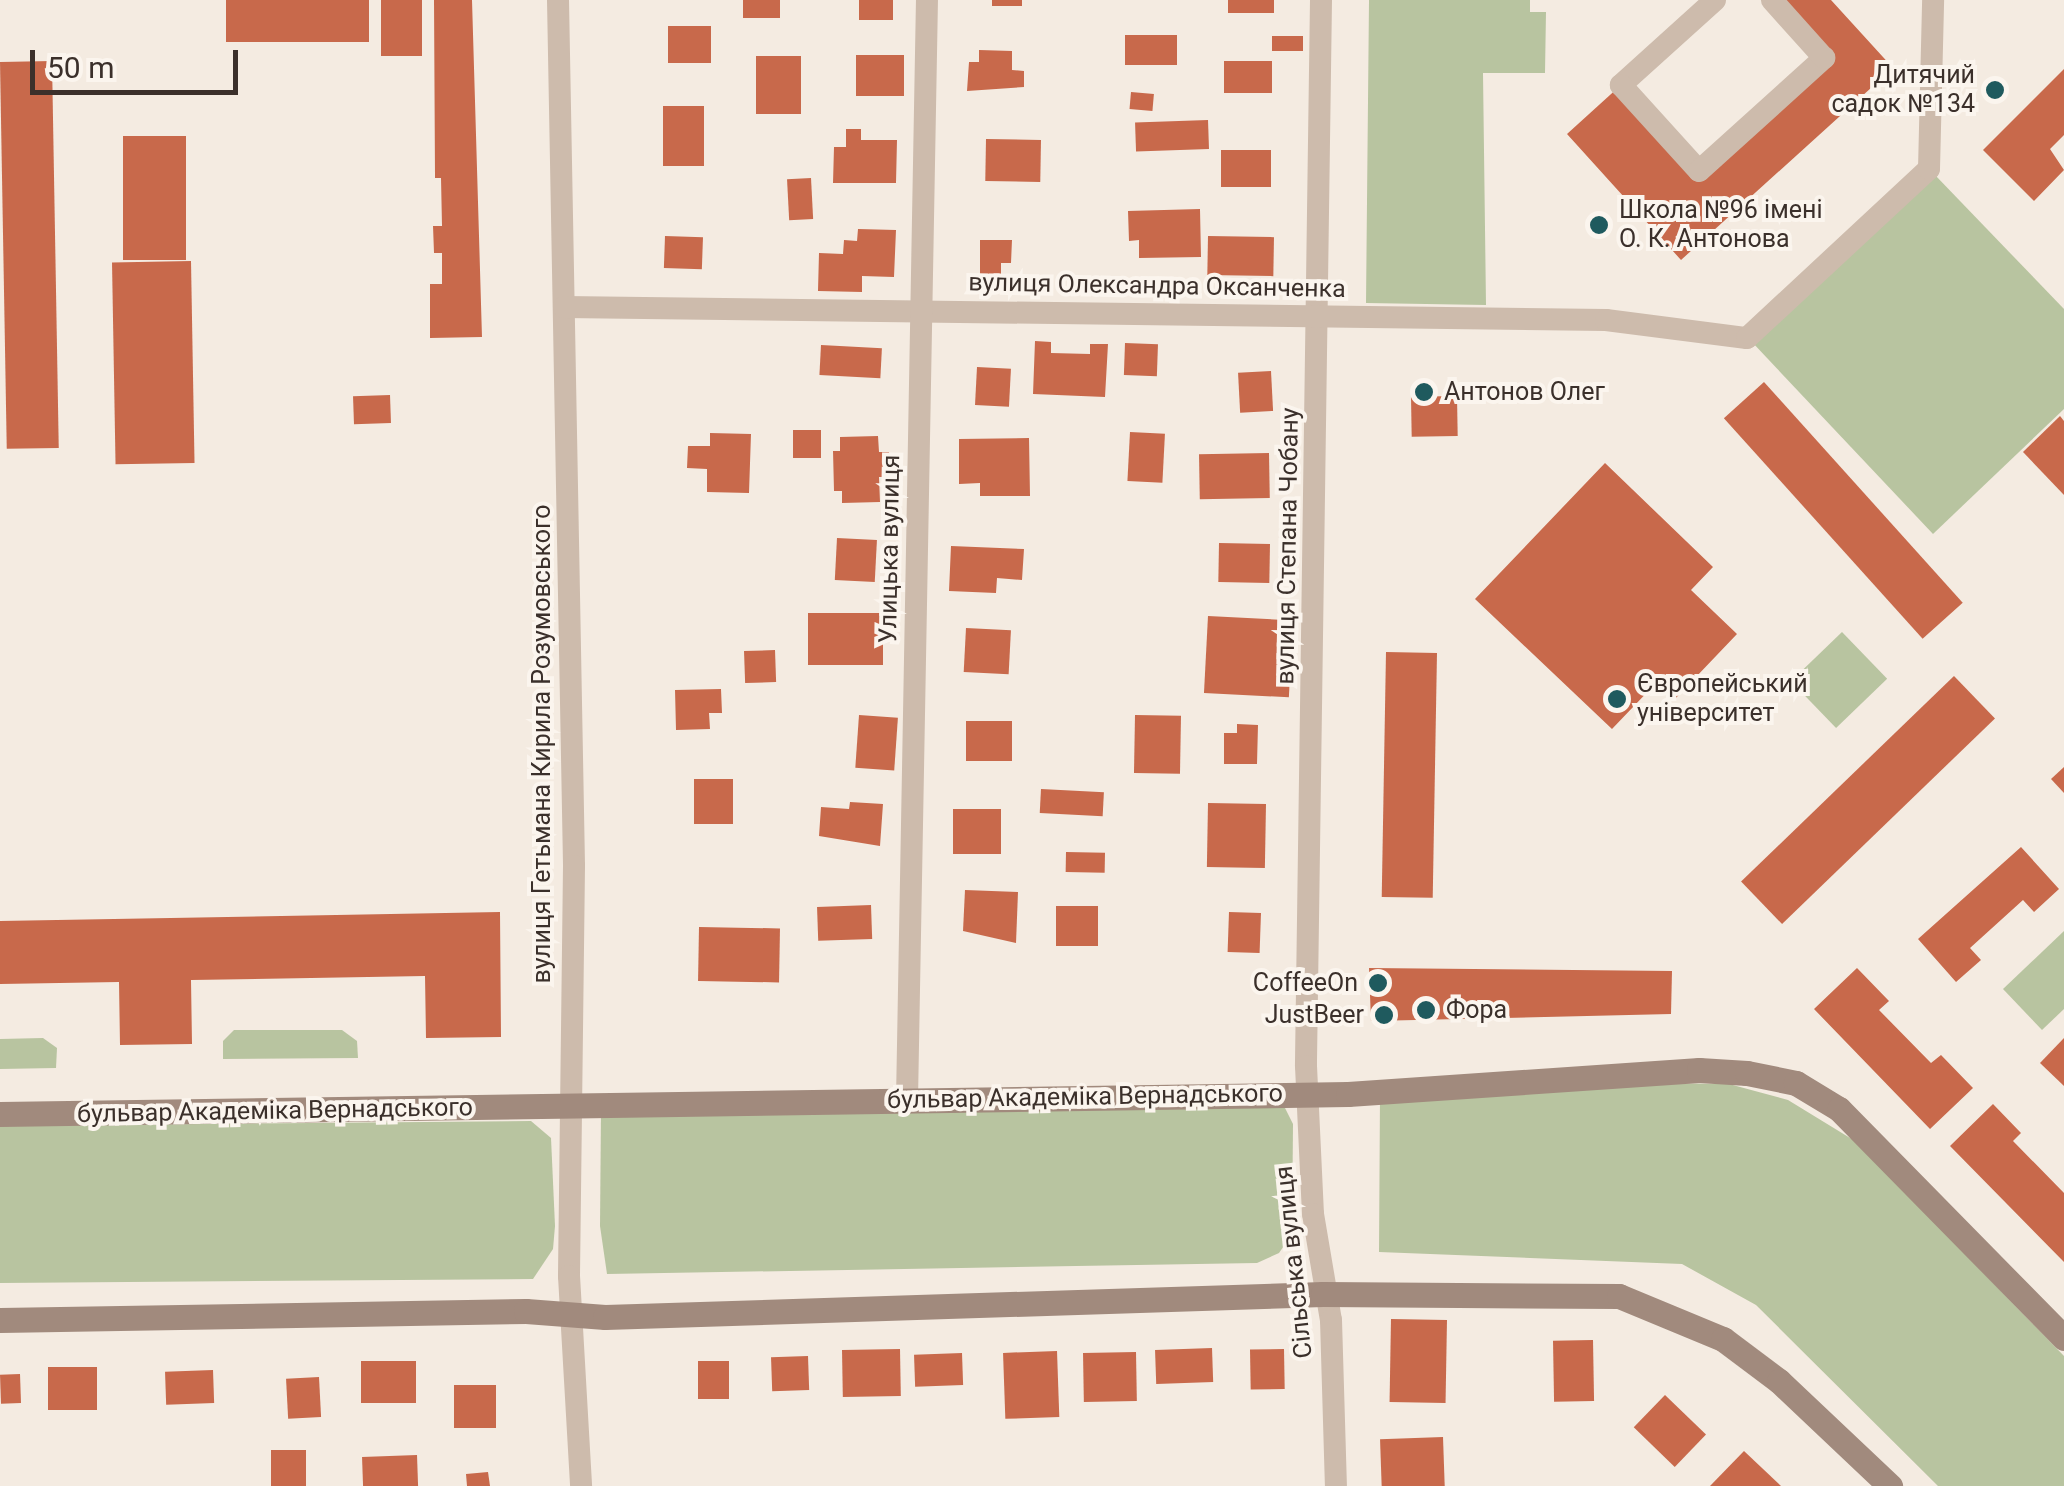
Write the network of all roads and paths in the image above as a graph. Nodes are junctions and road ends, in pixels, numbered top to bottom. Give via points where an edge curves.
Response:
1 (558, 0) edge
2 (927, 0) edge
3 (1322, 0) edge
4 (1716, 0) edge
5 (1772, 0) edge
6 (1933, 0) edge
7 (564, 307) junction
8 (922, 311) junction
9 (1320, 316) junction
10 (1308, 1093) junction
11 (908, 1100) junction
12 (566, 1107) junction
13 (0, 1114) edge
14 (1323, 1294) junction
15 (570, 1314) junction
16 (0, 1320) edge
17 (2064, 1338) edge
18 (581, 1486) edge
19 (1336, 1486) edge
20 (1890, 1486) edge

1 - 7 street, вулиця Гетьмана Кирила Розумовського
2 - 8 street, Улицька вулиця
3 - 9 street, вулиця Степана Чобану
4 - 5 street via 1621,85 1699,171 1824,58
6 - 9 street, вулиця Олександра Оксанченка via 1929,170 1748,338 1606,320
7 - 8 street, вулиця Олександра Оксанченка
7 - 12 street, вулиця Гетьмана Кирила Розумовського via 574,866
8 - 9 street, вулиця Олександра Оксанченка
8 - 11 street, Улицька вулиця
9 - 10 street, вулиця Степана Чобану
10 - 11 main road, бульвар Академіка Вернадського
10 - 14 street, Сільська вулиця
10 - 17 main road, бульвар Академіка Вернадського via 1699,1070 1796,1084 1839,1109
11 - 12 main road, бульвар Академіка Вернадського
12 - 13 main road, бульвар Академіка Вернадського
12 - 15 street, вулиця Гетьмана Кирила Розумовського
14 - 15 main road
14 - 19 street, Сільська вулиця via 1331,1320
14 - 20 main road via 1618,1296 1723,1339 1779,1381
15 - 16 main road
15 - 18 street, вулиця Гетьмана Кирила Розумовського

